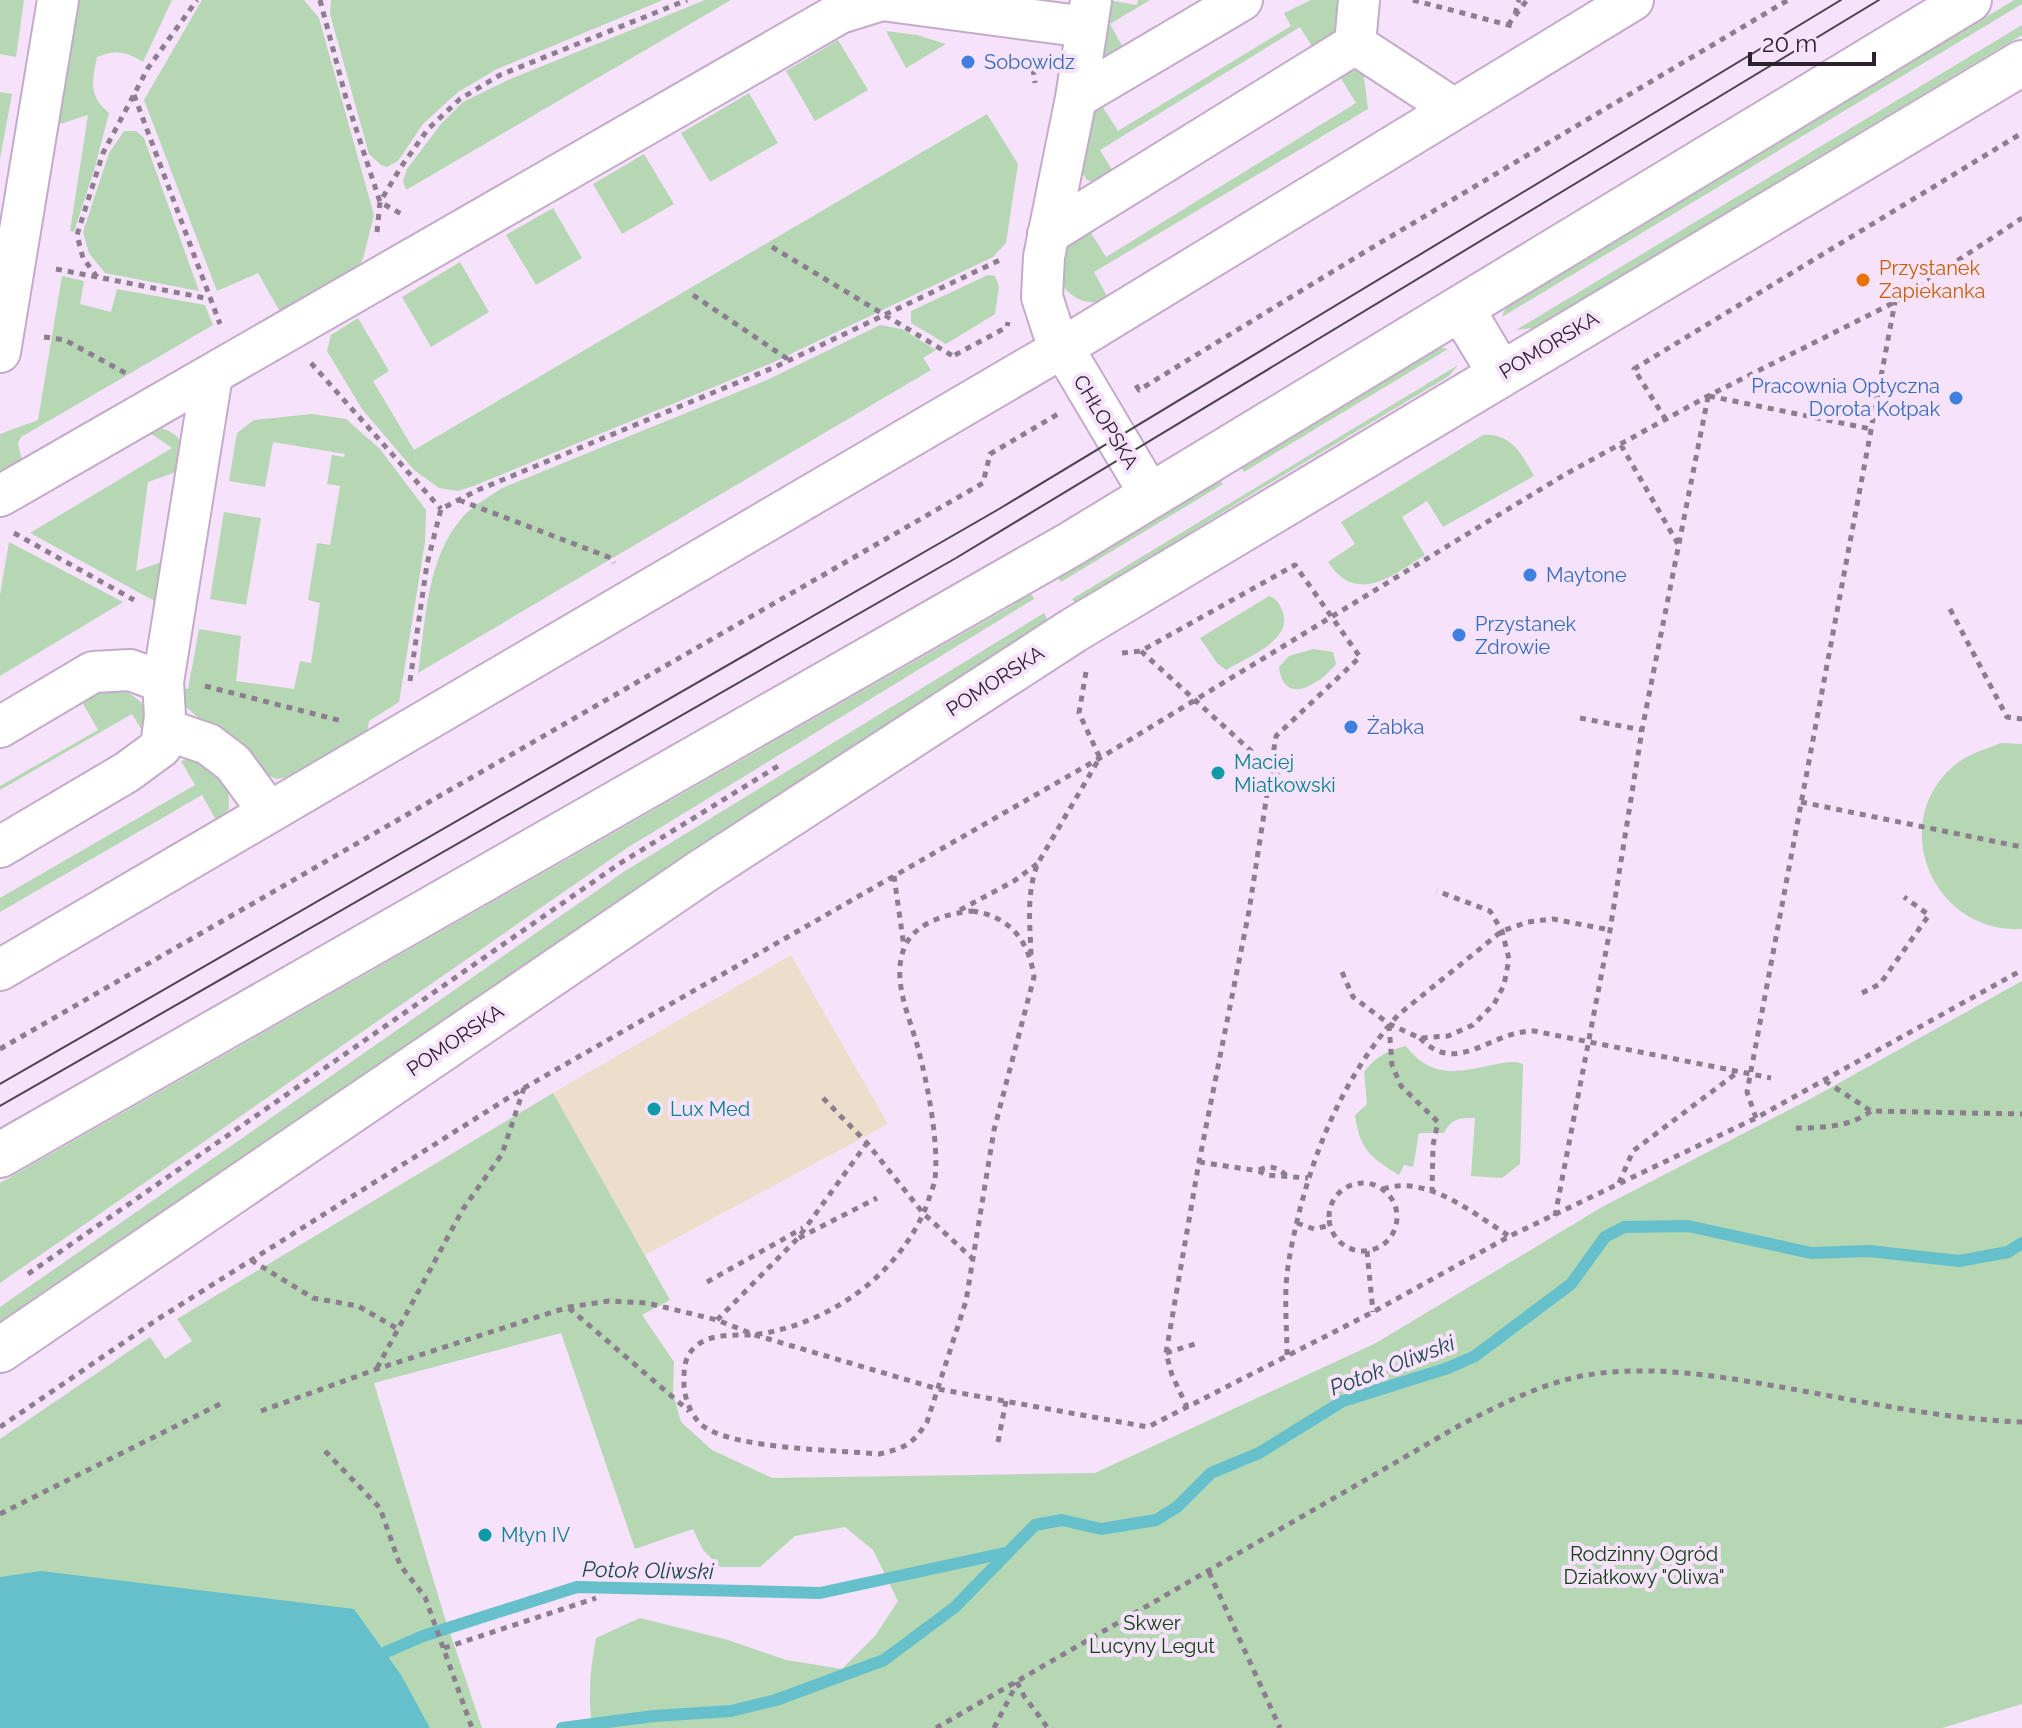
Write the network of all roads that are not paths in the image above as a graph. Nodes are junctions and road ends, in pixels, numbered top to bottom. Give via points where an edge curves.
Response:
1 (58, 0) edge
2 (1242, 0) edge
3 (1359, 0) edge
4 (1633, 0) edge
5 (1969, 0) edge
6 (1088, 14) edge
7 (1355, 44) junction
8 (2022, 63) edge
9 (1076, 98) junction
10 (1454, 109) junction
11 (1048, 234) junction
12 (1461, 308) junction
13 (2, 340) edge
14 (1062, 348) junction
15 (224, 368) junction
16 (1500, 373) junction
17 (1151, 496) junction
18 (7, 514) edge
19 (182, 678) junction
20 (0, 727) edge
21 (164, 729) junction
22 (269, 812) junction
23 (0, 847) edge
24 (0, 970) edge
25 (0, 1155) edge
26 (0, 1350) edge

1 - 13 street
2 - 9 street
3 - 7 street
4 - 10 street
5 - 12 main road
6 - 9 street, CHŁOPSKA
6 - 15 street via 882,0 864,4 827,20
7 - 10 street
7 - 11 street
8 - 16 main road, POMORSKA
9 - 11 street, CHŁOPSKA
10 - 14 street
11 - 14 street, CHŁOPSKA via 1042,297
12 - 16 main road
12 - 17 main road
14 - 17 street, CHŁOPSKA
14 - 22 street
15 - 18 street via 171,398
15 - 19 street via 174,622
16 - 26 main road, POMORSKA via 1074,630 703,871
17 - 25 main road
19 - 20 street via 130,670 93,672
19 - 21 street
21 - 22 street via 208,744 233,763
21 - 23 street via 161,747 127,772
22 - 24 street

